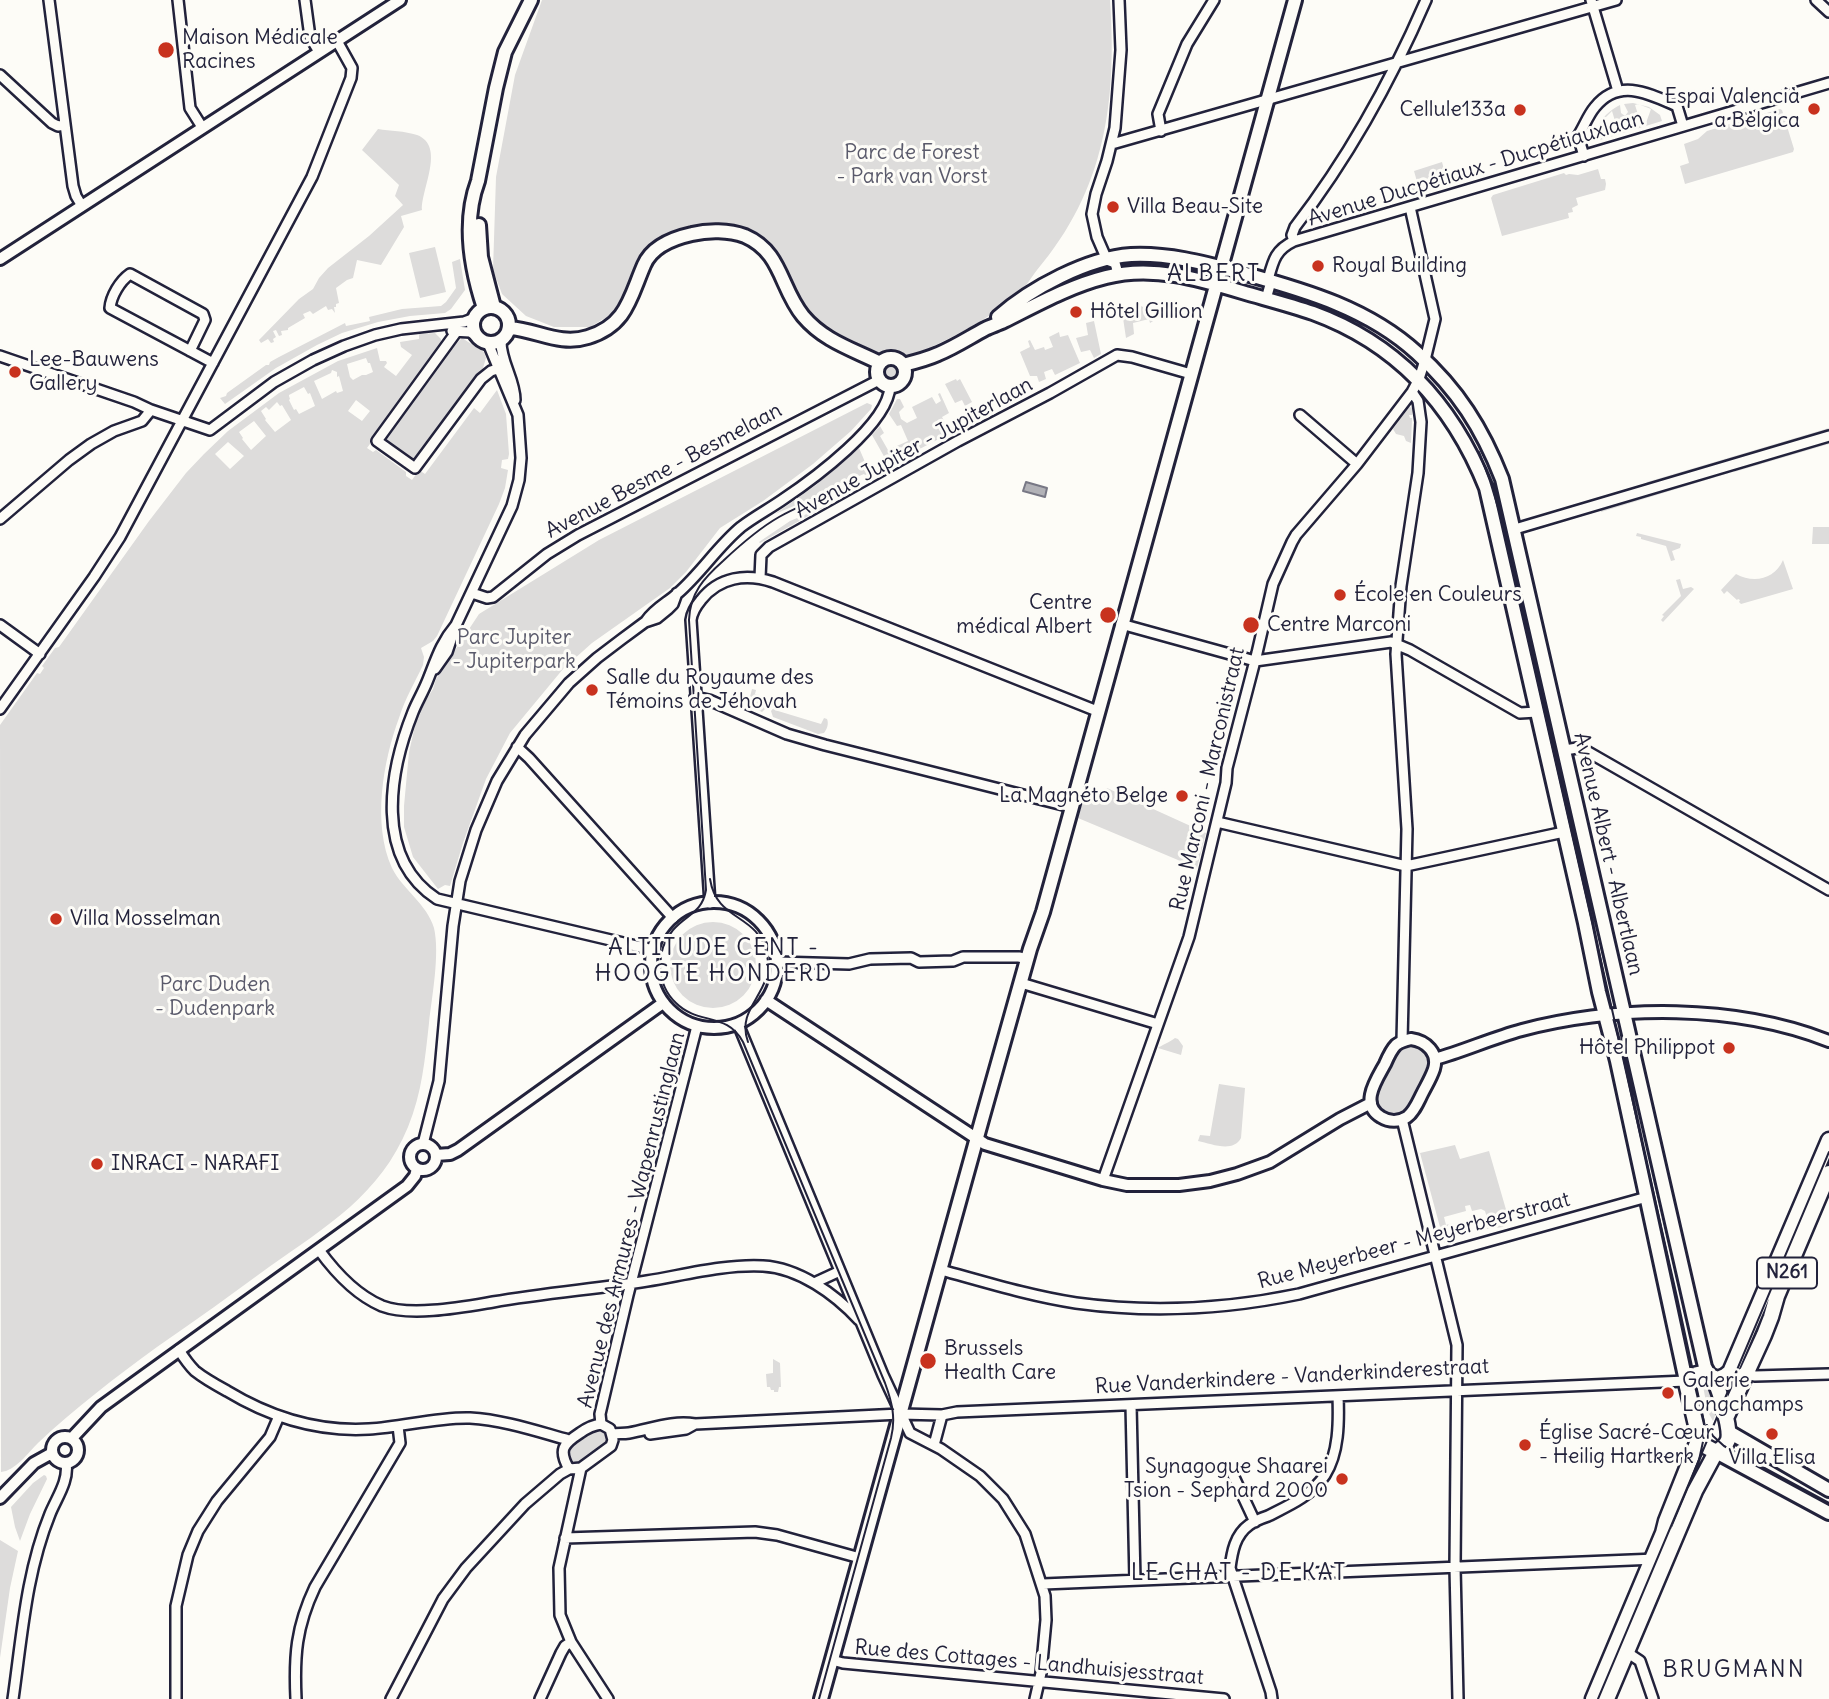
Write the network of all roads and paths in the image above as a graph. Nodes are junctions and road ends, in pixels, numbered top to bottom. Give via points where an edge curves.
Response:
1 (49, 0) edge
2 (178, 0) edge
3 (305, 0) edge
4 (400, 0) edge
5 (531, 0) edge
6 (1119, 0) edge
7 (1214, 0) edge
8 (1295, 0) edge
9 (1426, 0) edge
10 (1616, 0) edge
11 (1816, 0) edge
12 (1592, 3) edge
13 (1829, 12) edge
14 (337, 41) junction
15 (319, 52) junction
16 (1398, 62) junction
17 (0, 75) edge
18 (1829, 83) edge
19 (1618, 91) junction
20 (1268, 99) junction
21 (65, 125) junction
22 (1684, 125) junction
23 (202, 127) junction
24 (1161, 131) junction
25 (1112, 144) junction
26 (1584, 156) junction
27 (82, 206) junction
28 (1410, 207) junction
29 (1294, 241) junction
30 (0, 259) edge
31 (1107, 260) junction
32 (1221, 267) junction
33 (1114, 275) junction
34 (1268, 280) junction
35 (1216, 285) junction
36 (1266, 299) junction
37 (484, 311) junction
38 (426, 327) junction
39 (988, 327) junction
40 (510, 328) junction
41 (457, 331) junction
42 (488, 340) junction
43 (190, 351) junction
44 (0, 356) edge
45 (1425, 360) junction
46 (213, 363) junction
47 (880, 363) junction
48 (903, 365) junction
49 (502, 367) junction
50 (1191, 374) junction
51 (1419, 379) junction
52 (885, 383) junction
53 (1412, 392) junction
54 (151, 410) junction
55 (1300, 415) dead end
56 (182, 421) junction
57 (1829, 436) edge
58 (1357, 464) junction
59 (0, 519) edge
60 (1515, 529) junction
61 (760, 578) junction
62 (472, 593) junction
63 (1121, 624) junction
64 (0, 625) edge
65 (1397, 643) junction
66 (40, 653) junction
67 (1255, 661) junction
68 (695, 697) junction
69 (0, 709) edge
70 (1097, 711) junction
71 (1537, 712) junction
72 (517, 747) junction
73 (1565, 750) junction
74 (1071, 807) junction
75 (1217, 822) junction
76 (1564, 832) junction
77 (1406, 866) junction
78 (1829, 890) edge
79 (456, 903) junction
80 (710, 903) junction
81 (673, 918) junction
82 (653, 950) junction
83 (1027, 959) junction
84 (777, 962) junction
85 (1021, 983) junction
86 (766, 1000) junction
87 (663, 1003) junction
88 (1625, 1014) junction
89 (1605, 1015) junction
90 (738, 1024) junction
91 (1158, 1024) junction
92 (697, 1026) junction
93 (1402, 1041) junction
94 (1829, 1041) edge
95 (1435, 1059) junction
96 (1371, 1103) junction
97 (1402, 1119) junction
98 (977, 1139) junction
99 (1829, 1140) edge
100 (423, 1144) junction
101 (436, 1155) junction
102 (417, 1170) junction
103 (1829, 1173) edge
104 (1102, 1180) junction
105 (1647, 1197) junction
106 (1818, 1198) edge
107 (319, 1250) junction
108 (1436, 1256) junction
109 (941, 1270) junction
110 (841, 1271) junction
111 (632, 1283) junction
112 (814, 1283) junction
113 (862, 1324) junction
114 (179, 1350) junction
115 (1730, 1372) junction
116 (1746, 1374) junction
117 (1829, 1374) edge
118 (1710, 1376) junction
119 (1686, 1381) junction
120 (1457, 1391) junction
121 (1338, 1396) junction
122 (1131, 1405) junction
123 (900, 1414) junction
124 (943, 1415) junction
125 (279, 1416) junction
126 (601, 1424) junction
127 (695, 1424) junction
128 (1727, 1425) junction
129 (398, 1426) junction
130 (612, 1434) junction
131 (72, 1438) junction
132 (1699, 1438) junction
133 (569, 1440) junction
134 (934, 1445) junction
135 (611, 1446) junction
136 (1716, 1452) junction
137 (52, 1453) junction
138 (66, 1463) junction
139 (582, 1468) junction
140 (569, 1469) junction
141 (1233, 1475) dead end
142 (1829, 1490) edge
143 (0, 1498) edge
144 (1829, 1513) edge
145 (1255, 1522) junction
146 (565, 1538) junction
147 (860, 1558) junction
148 (1658, 1560) junction
149 (1455, 1567) junction
150 (1233, 1577) junction
151 (1135, 1580) junction
152 (1043, 1584) junction
153 (571, 1642) junction
154 (1621, 1649) junction
155 (832, 1660) junction
156 (1040, 1681) junction
157 (1117, 1689) junction
158 (13, 1699) edge
159 (176, 1699) edge
160 (296, 1699) edge
161 (391, 1699) edge
162 (540, 1699) edge
163 (607, 1699) edge
164 (821, 1699) edge
165 (1035, 1699) edge
166 (1117, 1699) edge
167 (1224, 1699) edge
168 (1272, 1699) edge
169 (1458, 1699) edge
170 (1593, 1699) edge
171 (1607, 1699) edge
172 (1653, 1699) edge

1 - 21 street
2 - 23 street via 190,108
3 - 15 street via 310,37
4 - 14 street
5 - 37 main road via 505,52 478,181
6 - 25 street via 1121,76
7 - 24 street via 1187,44 1158,114
8 - 20 main road
9 - 16 street
10 - 12 street
11 - 13 street
12 - 16 street
12 - 19 street
14 - 15 street
14 - 46 street via 352,68 351,78 312,177
15 - 23 street
16 - 20 street
16 - 29 street via 1334,174 1295,227
17 - 21 street via 52,123
18 - 22 street, Avenue Ducpétiaux - Ducpétiauxlaan
19 - 22 street via 1643,91 1677,106
19 - 26 street via 1595,106 1578,136
20 - 24 street
20 - 32 main road
21 - 27 street via 73,186
22 - 26 street, Avenue Ducpétiaux - Ducpétiauxlaan
23 - 27 street
24 - 25 street
25 - 31 street via 1092,214
26 - 28 street, Avenue Ducpétiaux - Ducpétiauxlaan
27 - 30 street
28 - 29 street, Avenue Ducpétiaux - Ducpétiauxlaan
28 - 45 street via 1435,319
29 - 34 street via 1278,253
31 - 32 main road via 1170,256
31 - 33 street via 1115,263
31 - 39 main road via 1027,295
32 - 34 main road, Avenue Albert - Albertlaan
32 - 35 main road
33 - 35 main road via 1160,273
33 - 39 main road via 1074,286
34 - 36 street
34 - 45 main road, Avenue Albert - Albertlaan via 1365,316
35 - 36 main road, Avenue Albert - Albertlaan
35 - 50 main road
36 - 51 main road, Avenue Albert - Albertlaan via 1360,334
37 - 38 street via 464,322
37 - 40 main road via 500,309
37 - 42 main road via 473,324
38 - 41 street
38 - 56 street via 375,335 313,360 211,430
39 - 48 main road via 939,354
40 - 42 main road
40 - 47 main road via 565,340 594,335 620,317 644,268 679,238 699,232 733,232 757,243 773,258 791,299 812,326
41 - 42 street
41 - 49 street via 377,441 415,468 481,379
42 - 49 street
43 - 43 street via 205,320 203,314 130,274 124,278 110,308
43 - 46 street
44 - 54 street
45 - 51 street
45 - 60 main road, Avenue Albert - Albertlaan via 1480,429 1502,479
46 - 56 street
47 - 48 main road via 892,358
47 - 52 main road via 877,371
48 - 52 main road via 905,373 897,384
49 - 62 street via 515,393 521,458 512,506
50 - 61 street, Avenue Jupiter - Jupiterlaan via 1117,355 769,547 761,555
50 - 63 main road
51 - 53 street, Rue Marconi - Marconistraat
51 - 71 main road, Avenue Albert - Albertlaan via 1462,437 1486,488
52 - 62 street, Avenue Besme - Besmelaan via 578,535 493,597
52 - 72 street via 887,399 878,416 851,445 743,526 645,622 569,683
53 - 58 street, Rue Marconi - Marconistraat
53 - 65 street via 1420,411 1418,473
54 - 56 street
54 - 59 street via 142,421 91,444
55 - 58 street
56 - 66 street via 120,537
57 - 60 street
58 - 67 street, Rue Marconi - Marconistraat via 1292,542 1273,584
60 - 73 main road, Avenue Albert - Albertlaan
61 - 68 street via 726,581 713,588 691,615
61 - 70 street
62 - 79 street via 444,638 413,712 399,759 393,808 394,836 414,880 437,899
63 - 67 street
63 - 70 main road
64 - 66 street
65 - 67 street
65 - 71 street via 1520,713
65 - 77 street
66 - 69 street
67 - 75 street, Rue Marconi - Marconistraat
68 - 74 street via 787,734
68 - 80 street
70 - 74 main road
71 - 76 main road, Avenue Albert - Albertlaan
72 - 79 street via 476,830
72 - 81 street
73 - 78 street via 1583,749
73 - 88 main road, Avenue Albert - Albertlaan
74 - 83 main road
75 - 77 street
75 - 91 street, Rue Marconi - Marconistraat via 1189,937
76 - 77 street
76 - 89 main road, Avenue Albert - Albertlaan
77 - 93 street
79 - 82 street
79 - 100 street via 439,1081
80 - 81 street
80 - 84 street via 737,907 756,918 768,932
81 - 82 street
82 - 87 street via 653,978
83 - 84 street
83 - 85 main road
84 - 86 street
85 - 91 street
85 - 98 main road
86 - 90 street
86 - 98 street
87 - 92 street
87 - 101 street via 458,1150
88 - 89 street
88 - 94 street via 1699,1013 1741,1018
88 - 118 main road, Avenue Albert - Albertlaan
89 - 95 street via 1519,1031
89 - 105 main road, Avenue Albert - Albertlaan
90 - 92 street
90 - 110 street
91 - 104 street, Rue Marconi - Marconistraat
92 - 111 street, Avenue des Armures - Wapenrustinglaan
93 - 95 street via 1423,1042
93 - 96 street via 1393,1048 1373,1086
95 - 97 street via 1415,1108
96 - 97 street via 1382,1118
96 - 104 street via 1270,1162 1237,1174 1151,1186
97 - 108 street
98 - 104 street
98 - 109 main road
99 - 106 main road, N261
100 - 101 street
100 - 102 street via 409,1154
101 - 102 street via 432,1167
102 - 107 street via 407,1186
103 - 106 main road, N261
105 - 108 street, Rue Meyerbeer - Meyerbeerstraat
105 - 119 main road, Avenue Albert - Albertlaan
106 - 115 main road, N261
106 - 116 main road, N261
107 - 111 street via 355,1289 383,1306 414,1311
107 - 114 street
108 - 109 street, Rue Meyerbeer - Meyerbeerstraat via 1299,1294 1193,1308 1073,1303
108 - 120 street via 1457,1345
109 - 123 main road
110 - 112 street
110 - 113 street
111 - 112 street via 764,1266
111 - 126 street, Avenue des Armures - Wapenrustinglaan
112 - 113 street
113 - 123 street
114 - 125 street via 209,1381
114 - 131 street via 101,1407
115 - 116 street
115 - 118 main road via 1718,1379
116 - 117 street
116 - 128 main road, N261
118 - 119 main road via 1698,1373
118 - 128 main road
119 - 120 street, Rue Vanderkindere - Vanderkinderestraat
119 - 132 main road
120 - 121 street, Rue Vanderkindere - Vanderkinderestraat
120 - 149 street
121 - 122 street, Rue Vanderkindere - Vanderkinderestraat
121 - 145 street via 1336,1443 1325,1475 1308,1494
122 - 124 street, Rue Vanderkindere - Vanderkinderestraat
122 - 151 street
123 - 124 street, Rue Vanderkindere - Vanderkinderestraat
123 - 127 street, Rue Vanderkindere - Vanderkinderestraat
123 - 134 street via 910,1433
123 - 147 main road
124 - 134 street
125 - 129 street via 323,1427
125 - 159 street via 270,1437 217,1501 188,1555 176,1606
126 - 130 street
126 - 133 street
127 - 130 street
127 - 135 street
128 - 136 main road via 1728,1440
128 - 142 main road
129 - 133 street via 470,1418
129 - 160 street via 400,1443 306,1606 294,1661
130 - 135 street
131 - 137 street via 57,1439
131 - 138 street via 77,1455
132 - 136 main road
132 - 148 main road via 1666,1521
133 - 140 street via 563,1457
134 - 152 street via 980,1475 1003,1499 1025,1534
135 - 139 street
136 - 144 main road
136 - 148 main road
137 - 138 street
137 - 143 street via 34,1463
138 - 158 street via 66,1476 35,1558
139 - 140 street
139 - 146 street
140 - 161 street via 524,1504 466,1568 443,1599
141 - 145 street
145 - 150 street via 1237,1538 1230,1568
146 - 147 street via 755,1532
146 - 153 street via 558,1587 560,1615
147 - 155 main road
148 - 149 street
148 - 154 main road
149 - 150 street
149 - 169 street
150 - 151 street
150 - 168 street
151 - 152 street
152 - 156 street via 1046,1620
153 - 162 street via 561,1653
153 - 163 street
154 - 170 main road
154 - 171 main road
154 - 172 street via 1640,1661
155 - 156 street, Rue des Cottages - Landhuisjesstraat
155 - 164 main road
156 - 157 street, Rue des Cottages - Landhuisjesstraat
156 - 165 street
157 - 166 street
157 - 167 street, Rue des Cottages - Landhuisjesstraat

